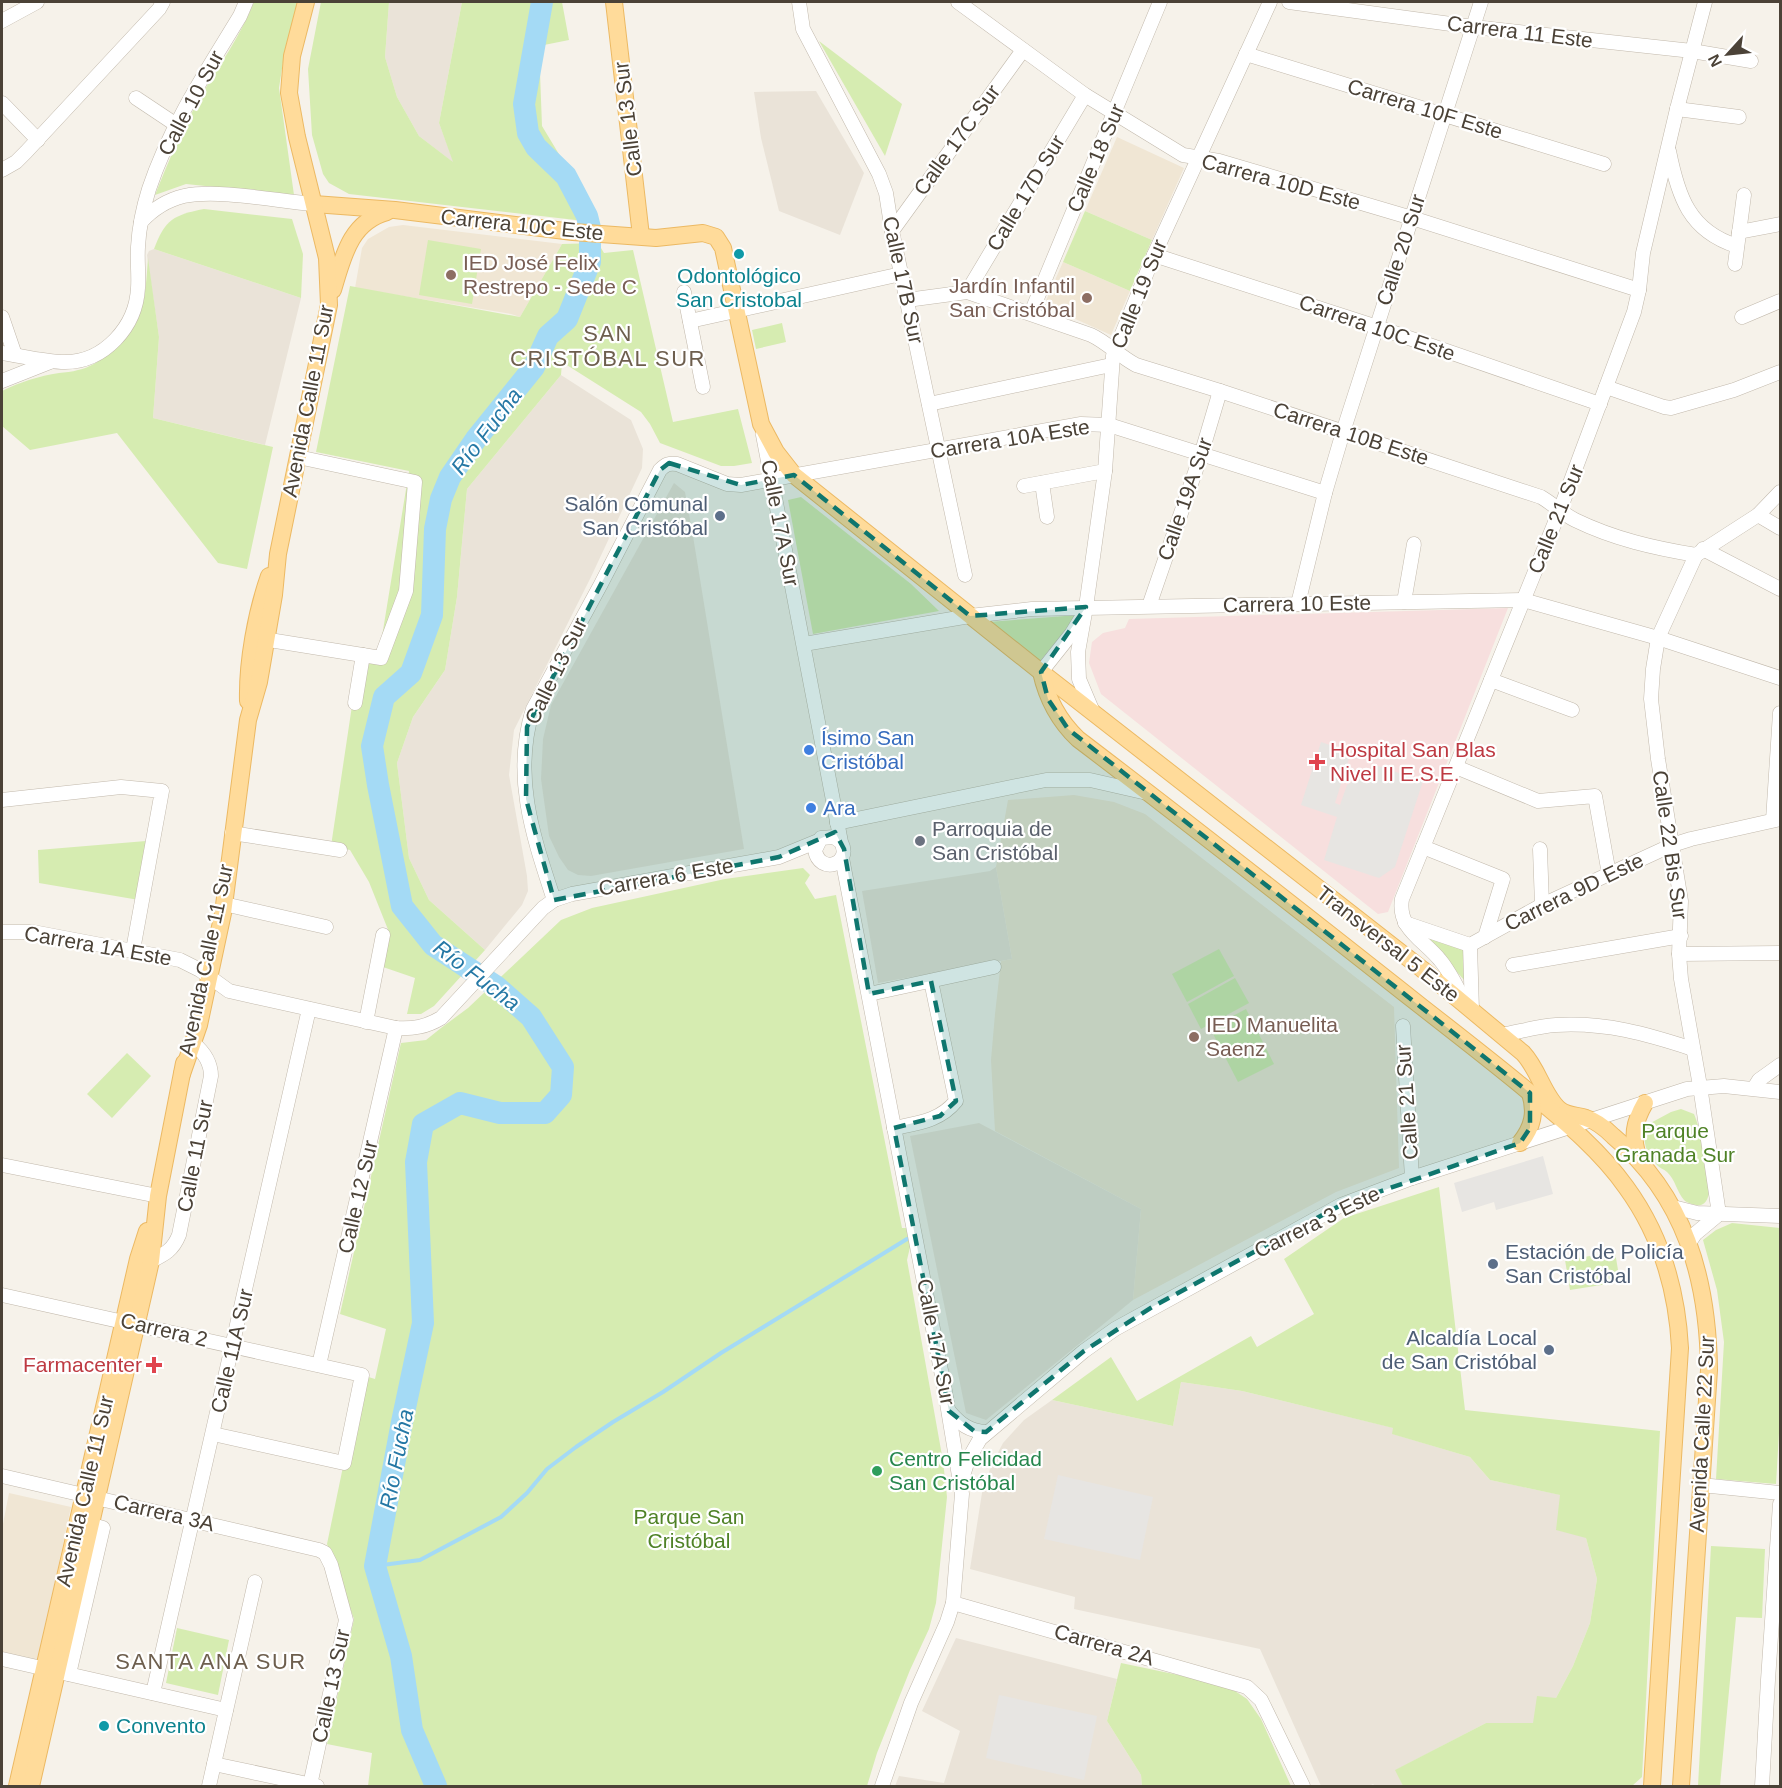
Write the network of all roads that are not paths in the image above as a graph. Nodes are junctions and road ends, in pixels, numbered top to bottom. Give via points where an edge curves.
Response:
1 (38, 2) edge
2 (163, 2) edge
3 (246, 2) edge
4 (306, 2) edge
5 (614, 2) edge
6 (799, 2) edge
7 (958, 2) edge
8 (1160, 2) edge
9 (1270, 2) edge
10 (1289, 2) edge
11 (1481, 2) edge
12 (1705, 2) edge
13 (2, 21) edge
14 (1473, 27) junction
15 (1023, 50) junction
16 (1692, 51) junction
17 (1246, 54) junction
18 (1751, 61) dead end
19 (1085, 95) junction
20 (136, 98) dead end
21 (2, 103) edge
22 (1677, 109) junction
23 (1114, 114) junction
24 (1445, 115) junction
25 (1738, 117) dead end
26 (175, 124) junction
27 (38, 140) junction
28 (1668, 146) junction
29 (1197, 159) junction
30 (1604, 164) dead end
31 (2, 170) edge
32 (1744, 195) dead end
33 (314, 204) junction
34 (395, 210) junction
35 (1412, 218) junction
36 (141, 222) junction
37 (1780, 224) edge
38 (892, 231) junction
39 (641, 236) junction
40 (1738, 239) junction
41 (723, 248) joint
42 (1154, 255) junction
43 (1735, 264) dead end
44 (901, 274) junction
45 (1639, 290) junction
46 (684, 292) dead end
47 (967, 292) junction
48 (907, 300) junction
49 (1780, 301) edge
50 (329, 305) junction
51 (736, 311) junction
52 (1030, 313) junction
53 (2, 316) edge
54 (1742, 317) dead end
55 (690, 321) junction
56 (1377, 327) junction
57 (1115, 349) junction
58 (8, 355) edge
59 (52, 361) junction
60 (1111, 364) junction
61 (1780, 372) edge
62 (2, 381) edge
63 (703, 387) dead end
64 (1606, 387) junction
65 (1220, 391) junction
66 (929, 404) junction
67 (1600, 404) junction
68 (761, 424) junction
69 (1110, 425) junction
70 (1343, 432) junction
71 (938, 450) junction
72 (1202, 455) junction
73 (298, 457) junction
74 (1105, 471) junction
75 (794, 475) junction
76 (772, 479) junction
77 (1042, 483) junction
78 (1024, 486) dead end
79 (1780, 492) edge
80 (1324, 493) junction
81 (1560, 510) junction
82 (1758, 515) junction
83 (1047, 517) dead end
84 (1780, 528) edge
85 (1414, 544) dead end
86 (1699, 552) junction
87 (965, 574) dead end
88 (1780, 589) edge
89 (1523, 600) junction
90 (1404, 602) junction
91 (1298, 604) junction
92 (1149, 606) junction
93 (1086, 607) junction
94 (970, 616) junction
95 (1658, 638) junction
96 (260, 639) junction
97 (804, 644) junction
98 (363, 655) junction
99 (1041, 672) junction
100 (1780, 678) edge
101 (1491, 680) junction
102 (355, 703) dead end
103 (1572, 710) dead end
104 (1780, 713) edge
105 (1094, 714) junction
106 (1456, 767) junction
107 (1150, 794) junction
108 (832, 798) junction
109 (2, 800) edge
110 (1777, 820) edge
111 (837, 822) junction
112 (231, 839) junction
113 (822, 839) junction
114 (841, 842) junction
115 (1672, 845) junction
116 (1423, 847) junction
117 (1540, 849) dead end
118 (340, 850) dead end
119 (779, 857) junction
120 (842, 858) junction
121 (824, 862) junction
122 (1609, 874) junction
123 (849, 891) junction
124 (554, 900) junction
125 (224, 904) junction
126 (1542, 905) junction
127 (1405, 923) junction
128 (326, 927) dead end
129 (2, 932) edge
130 (383, 935) dead end
131 (1681, 936) junction
132 (1485, 937) junction
133 (1470, 945) junction
134 (134, 950) junction
135 (1780, 953) edge
136 (1679, 954) junction
137 (1513, 965) dead end
138 (994, 968) dead end
139 (205, 974) junction
140 (931, 981) junction
141 (869, 994) junction
142 (309, 1009) junction
143 (1469, 1009) junction
144 (366, 1022) junction
145 (1402, 1026) dead end
146 (396, 1028) junction
147 (1501, 1035) junction
148 (193, 1043) junction
149 (1693, 1049) junction
150 (1780, 1065) edge
151 (182, 1074) junction
152 (1700, 1086) junction
153 (1754, 1088) junction
154 (1780, 1092) edge
155 (1530, 1093) junction
156 (1645, 1103) junction
157 (1592, 1120) junction
158 (1571, 1127) junction
159 (894, 1128) junction
160 (1520, 1143) junction
161 (1640, 1162) junction
162 (2, 1165) edge
163 (1412, 1178) junction
164 (158, 1196) junction
165 (1673, 1207) junction
166 (1719, 1214) junction
167 (1780, 1216) edge
168 (1689, 1243) junction
169 (151, 1261) junction
170 (2, 1295) edge
171 (130, 1322) junction
172 (233, 1346) junction
173 (319, 1365) junction
174 (949, 1411) junction
175 (986, 1432) junction
176 (213, 1434) junction
177 (2, 1476) edge
178 (961, 1484) junction
179 (1701, 1485) junction
180 (1780, 1492) edge
181 (91, 1496) junction
182 (1780, 1504) edge
183 (193, 1520) junction
184 (325, 1553) joint
185 (255, 1582) dead end
186 (1778, 1585) edge
187 (953, 1603) junction
188 (2, 1659) edge
189 (57, 1671) junction
190 (1774, 1681) edge
191 (153, 1693) junction
192 (226, 1710) junction
193 (214, 1764) junction
194 (1650, 1785) edge
195 (17, 1786) edge
196 (32, 1786) edge
197 (209, 1786) edge
198 (314, 1786) edge
199 (882, 1786) edge
200 (1303, 1786) edge
201 (1681, 1786) edge
202 (1762, 1786) edge

1 - 13 street
2 - 27 street
3 - 26 street, Calle 10 Sur
4 - 33 main road, Avenida Calle 11 Sur via 292,56 290,93
5 - 39 main road, Calle 13 Sur
6 - 38 street, Calle 17B Sur via 803,28 879,174
7 - 15 street, Carrera 10D Este
8 - 23 street, Calle 18 Sur
9 - 17 street, Calle 19 Sur
10 - 14 street, Carrera 11 Este
11 - 14 street, Calle 20 Sur
12 - 16 street, Calle 21 Sur
14 - 16 street, Carrera 11 Este
14 - 24 street, Calle 20 Sur
15 - 19 street, Carrera 10D Este
15 - 38 street, Calle 17C Sur
16 - 18 street, Carrera 11 Este
16 - 22 street, Calle 21 Sur
17 - 24 street, Carrera 10F Este
17 - 29 street, Calle 19 Sur
19 - 23 street, Carrera 10D Este
19 - 47 street, Calle 17D Sur
20 - 26 street
21 - 27 street
22 - 25 street
22 - 28 street, Calle 21 Sur
23 - 29 street, Carrera 10D Este via 1183,155
23 - 52 street, Calle 18 Sur
24 - 30 street, Carrera 10F Este
24 - 35 street, Calle 20 Sur
26 - 36 street, Calle 10 Sur via 154,174
27 - 31 street
28 - 40 street via 1682,200 1701,226 1712,236
28 - 45 street, Calle 21 Sur via 1643,253
29 - 35 street, Carrera 10D Este via 1219,161
29 - 42 street, Calle 19 Sur
32 - 40 street
33 - 34 main road, Carrera 10C Este
33 - 36 street via 200,194 160,205
33 - 50 main road, Avenida Calle 11 Sur via 327,258
34 - 39 main road, Carrera 10C Este via 573,232
34 - 50 main road via 369,220 356,232 342,259
35 - 45 street, Carrera 10D Este
35 - 56 street, Calle 20 Sur
36 - 59 street, Calle 10 Sur via 139,287 133,314 121,334 100,352 76,361
37 - 40 street
38 - 44 street, Calle 17B Sur
39 - 41 main road, Carrera 10C Este via 703,233 716,237
40 - 43 street
41 - 51 main road, Calle 17A Sur
42 - 56 street, Carrera 10C Este
42 - 57 street, Calle 19 Sur
44 - 48 street, Calle 17B Sur
44 - 51 street
45 - 64 street, Calle 21 Sur
46 - 55 street
47 - 48 street, Carrera 10B Este
47 - 52 street, Carrera 10B Este
48 - 66 street, Calle 17B Sur
49 - 54 street
50 - 73 main road, Avenida Calle 11 Sur
51 - 55 street
51 - 68 main road, Calle 17A Sur
52 - 57 street, Carrera 10B Este via 1091,335
53 - 58 street
55 - 63 street
56 - 67 street, Carrera 10C Este
56 - 70 street, Calle 20 Sur
57 - 60 street, Calle 19 Sur
57 - 65 street, Carrera 10B Este via 1136,364
58 - 59 street
59 - 62 street
60 - 66 street
60 - 69 street, Calle 19 Sur
61 - 64 street via 1671,408
64 - 67 street, Calle 21 Sur
65 - 70 street, Carrera 10B Este
65 - 72 street, Calle 19A Sur
66 - 71 street, Calle 17B Sur
67 - 81 street, Calle 21 Sur
68 - 75 main road, Transversal 5 Este
68 - 76 street, Calle 17A Sur
69 - 71 street, Carrera 10A Este via 1081,424
69 - 72 street, Carrera 10A Este
69 - 74 street, Calle 19 Sur
70 - 80 street, Calle 20 Sur
70 - 81 street, Carrera 10B Este via 1541,497
71 - 75 street, Carrera 10A Este
71 - 87 street, Calle 17B Sur
72 - 80 street, Carrera 10A Este
72 - 92 street, Calle 19A Sur
73 - 96 main road, Avenida Calle 11 Sur via 278,554 274,595
73 - 98 street via 415,482 406,591 381,658
74 - 77 street
74 - 93 street, Calle 19 Sur
75 - 76 street, Carrera 10A Este
75 - 94 main road, Transversal 5 Este
76 - 97 street, Calle 17A Sur
76 - 124 street, Calle 13 Sur via 727,484 672,464 660,470 533,709 523,763 526,799
77 - 78 street
77 - 83 street
79 - 82 street
80 - 91 street, Calle 20 Sur
81 - 86 street, Carrera 10B Este via 1576,521 1635,544
81 - 89 street, Calle 21 Sur
82 - 84 street
82 - 86 street
85 - 90 street
86 - 88 street
86 - 95 street, Calle 22 Bis Sur
89 - 90 street, Carrera 10 Este
89 - 95 street, Carrera 10 Este
89 - 101 street, Calle 21 Sur
90 - 91 street, Carrera 10 Este
91 - 92 street, Carrera 10 Este
92 - 93 street, Carrera 10 Este
93 - 94 street, Carrera 10 Este
93 - 99 street, Calle 19 Sur via 1072,633
93 - 105 street, Calle 19 Sur via 1077,664
94 - 97 street, Carrera 10 Este
94 - 99 main road, Transversal 5 Este
95 - 100 street, Carrera 10 Este
95 - 115 street, Calle 22 Bis Sur via 1652,708
96 - 98 street
96 - 112 main road, Avenida Calle 11 Sur via 259,682 248,720
97 - 108 street, Calle 17A Sur
98 - 102 street
99 - 105 main road, Transversal 5 Este
99 - 107 main road, Transversal 5 Este via 1048,699 1068,729
101 - 103 street
101 - 106 street, Calle 21 Sur
104 - 110 street
105 - 143 main road, Transversal 5 Este
106 - 116 street, Calle 21 Sur
106 - 122 street via 1538,801 1595,796
107 - 111 street via 1089,780 1054,779
107 - 155 main road, Transversal 5 Este
108 - 111 street, Calle 17A Sur
108 - 113 street, Calle 17A Sur via 831,822
109 - 134 street via 120,787 162,791
110 - 115 street, Carrera 9D Este
111 - 114 street, Calle 17A Sur
112 - 118 street
112 - 125 main road, Avenida Calle 11 Sur
112 - 139 main road, Avenida Calle 11 Sur
113 - 114 street via 834,837
113 - 119 street, Carrera 6 Este
113 - 121 street via 815,850
114 - 120 street
115 - 122 street, Carrera 9D Este
115 - 131 street, Calle 22 Bis Sur via 1681,901
116 - 127 street, Calle 21 Sur via 1402,899
116 - 132 street via 1503,879
117 - 126 street
119 - 121 street, Carrera 6 Este
119 - 124 street, Carrera 6 Este
120 - 121 street via 837,863
120 - 123 street, Calle 17A Sur
121 - 123 street, Calle 17A Sur
122 - 126 street, Carrera 9D Este
123 - 141 street, Calle 17A Sur
124 - 146 street, Carrera 1A Este via 441,1018 411,1029
125 - 128 street
125 - 139 main road, Avenida Calle 11 Sur
126 - 132 street, Carrera 9D Este
127 - 133 street
127 - 143 street via 1450,974
129 - 134 street, Carrera 1A Este via 33,932
130 - 144 street
131 - 136 street, Calle 22 Bis Sur
131 - 137 street
132 - 133 street, Carrera 9D Este
133 - 143 street
134 - 139 street, Carrera 1A Este via 184,961
135 - 136 street
136 - 149 street, Calle 22 Bis Sur
138 - 140 street
139 - 142 street, Carrera 1A Este via 229,991
139 - 148 main road, Avenida Calle 11 Sur via 200,1025
139 - 151 main road, Avenida Calle 11 Sur via 188,1023
140 - 141 street
140 - 159 street via 956,1101 927,1122
141 - 159 street, Calle 17A Sur
142 - 144 street, Carrera 1A Este
142 - 172 street, Calle 11A Sur
143 - 147 main road, Transversal 5 Este
144 - 146 street, Carrera 1A Este
145 - 163 street, Calle 21 Sur
146 - 173 street, Calle 12 Sur
147 - 149 street via 1554,1025 1590,1025 1622,1028
147 - 157 main road, Transversal 5 Este via 1534,1065 1551,1100 1561,1111
148 - 151 main road, Avenida Calle 11 Sur
148 - 169 street, Calle 11 Sur via 210,1064 211,1076 179,1235 173,1248
149 - 152 street, Calle 22 Bis Sur
150 - 153 street
151 - 164 main road, Avenida Calle 11 Sur
152 - 153 street, Carrera 3 Este
152 - 156 street, Carrera 3 Este
152 - 166 street, Calle 22 Bis Sur
153 - 154 street, Carrera 3 Este
155 - 158 main road, Transversal 5 Este
155 - 160 main road via 1533,1119
156 - 157 street, Carrera 3 Este
156 - 161 main road via 1634,1137
157 - 158 street, Carrera 3 Este
157 - 161 main road, Avenida Calle 22 Sur
158 - 160 street, Carrera 3 Este
158 - 194 main road, Avenida Calle 22 Sur via 1617,1174 1646,1218 1668,1270 1679,1322 1680,1374
159 - 174 street, Calle 17A Sur
160 - 163 street, Carrera 3 Este
161 - 165 main road, Avenida Calle 22 Sur
162 - 164 street
163 - 175 street, Carrera 3 Este via 1341,1205 1131,1319 1084,1351
164 - 169 main road, Avenida Calle 11 Sur
164 - 171 main road, Avenida Calle 11 Sur via 138,1259
165 - 166 street
165 - 168 main road, Avenida Calle 22 Sur
166 - 167 street
166 - 168 street
168 - 179 main road, Avenida Calle 22 Sur via 1703,1291 1708,1346
169 - 171 main road, Avenida Calle 11 Sur
170 - 171 street, Carrera 2
171 - 172 street, Carrera 2
171 - 181 main road, Avenida Calle 11 Sur
172 - 173 street, Carrera 2
172 - 176 street, Calle 11A Sur
173 - 176 street, Carrera 2 via 362,1375 344,1463
174 - 175 street via 963,1426
174 - 178 street, Calle 17A Sur
175 - 178 street, Carrera 3 Este via 974,1447
176 - 183 street, Calle 11A Sur
177 - 181 street, Carrera 3A
178 - 187 street, Calle 17A Sur
179 - 180 street
179 - 201 main road, Avenida Calle 22 Sur
181 - 183 street, Carrera 3A
181 - 189 main road, Avenida Calle 11 Sur
181 - 189 main road, Avenida Calle 11 Sur via 92,1525
182 - 186 street
183 - 184 street, Carrera 3A
183 - 191 street, Calle 11A Sur
184 - 198 street, Calle 13 Sur via 346,1620
185 - 192 street
186 - 190 street
187 - 199 street, Calle 17A Sur
187 - 200 street, Carrera 2A via 1239,1683 1261,1700
188 - 189 street
189 - 191 street
189 - 195 main road, Avenida Calle 11 Sur
189 - 196 main road, Avenida Calle 11 Sur
190 - 202 street
191 - 192 street
192 - 193 street
193 - 197 street
193 - 198 street

